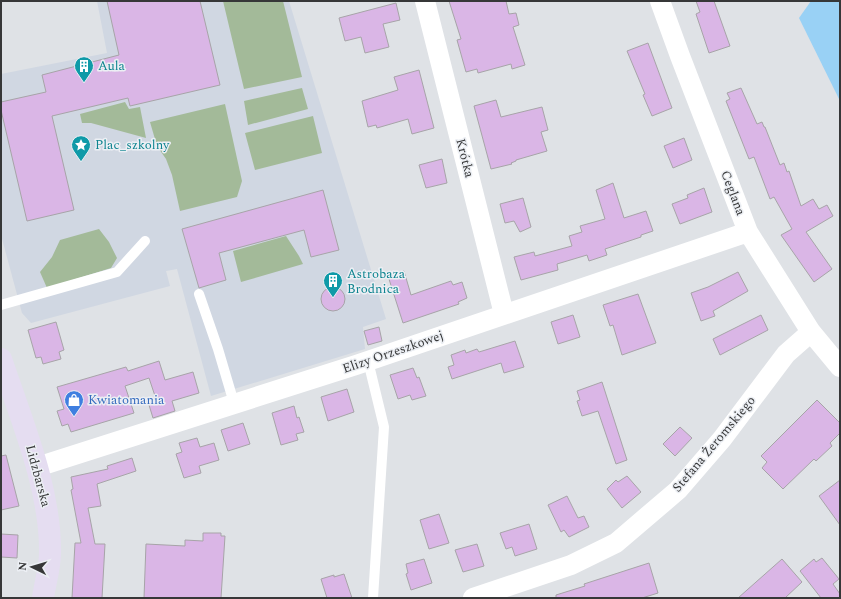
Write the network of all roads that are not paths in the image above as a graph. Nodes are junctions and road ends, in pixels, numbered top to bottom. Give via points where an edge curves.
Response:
1 (425, 1) edge
2 (660, 1) edge
3 (748, 232) junction
4 (145, 241) dead end
5 (199, 294) dead end
6 (1, 305) edge
7 (504, 314) junction
8 (811, 332) junction
9 (1, 358) edge
10 (368, 361) junction
11 (840, 367) edge
12 (234, 404) junction
13 (37, 467) junction
14 (43, 598) edge
15 (373, 598) edge
16 (473, 598) edge

1 - 7 street, Krótka
2 - 3 street, Ceglana
3 - 7 street, Elizy Orzeszkowej
3 - 8 street, Ceglana
4 - 6 lane via 117,272
5 - 12 lane
7 - 10 street, Elizy Orzeszkowej
8 - 11 street, Ceglana
8 - 16 street, Stefana Żeromskiego via 786,354 722,439 678,490 616,543 571,565
9 - 13 main road, Lidzbarska
10 - 12 street, Elizy Orzeszkowej
10 - 15 lane via 384,427
12 - 13 street, Elizy Orzeszkowej
13 - 14 main road, Lidzbarska via 48,516 51,554

